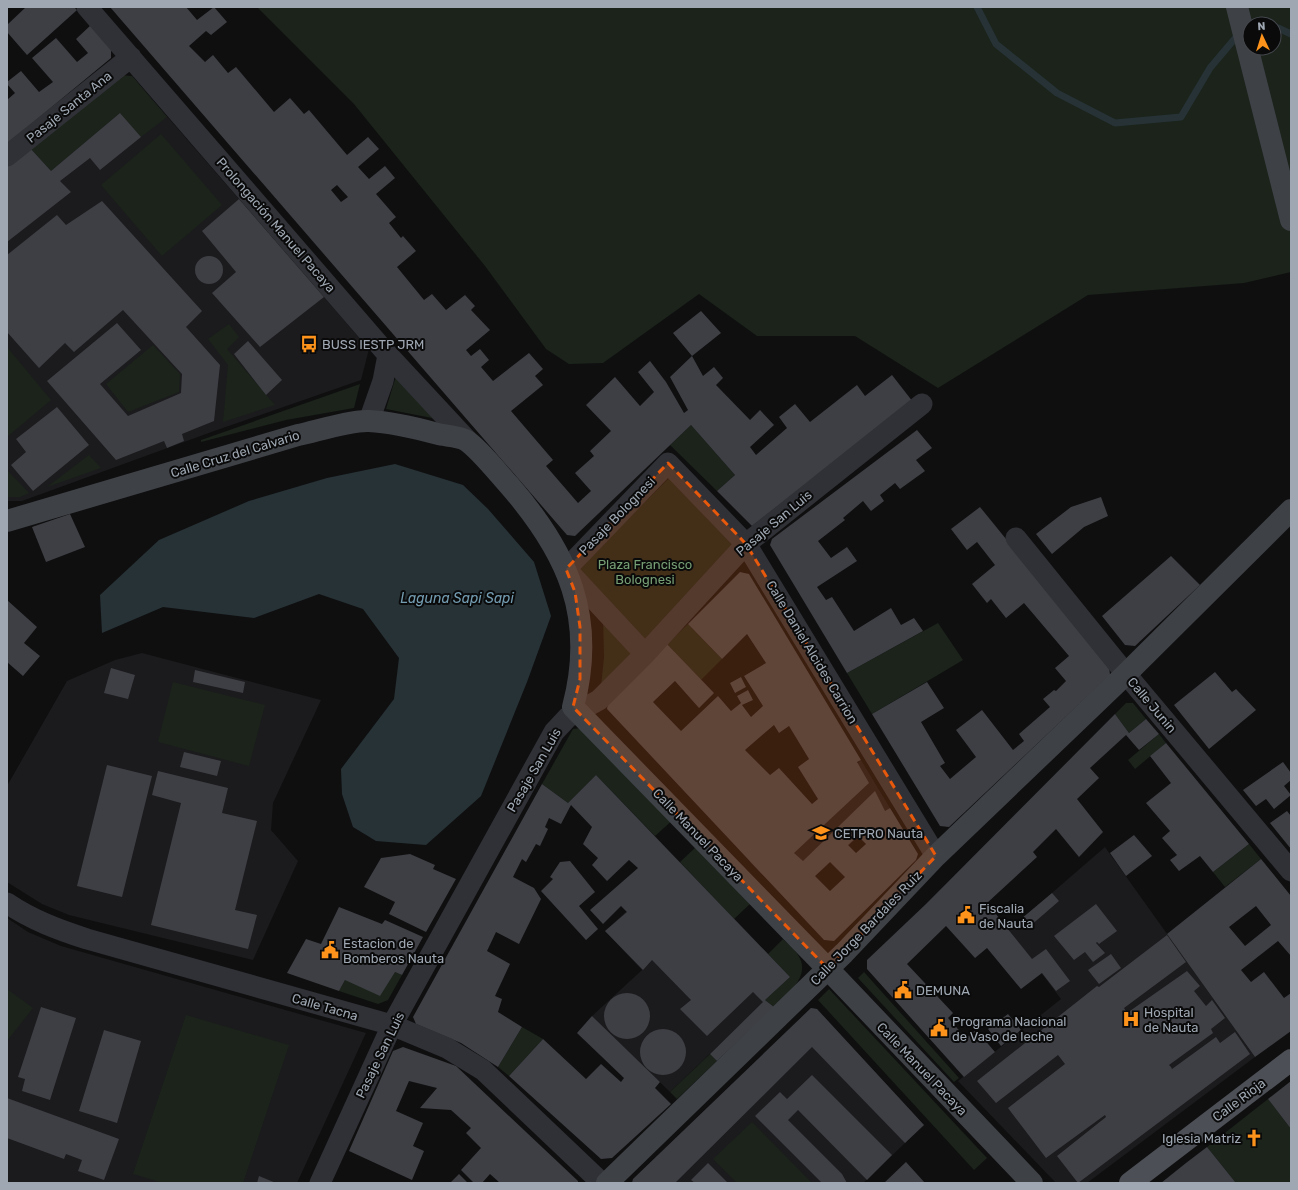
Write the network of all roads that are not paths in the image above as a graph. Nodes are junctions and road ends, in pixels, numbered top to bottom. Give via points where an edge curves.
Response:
1 (87, 7) edge
2 (1238, 7) edge
3 (131, 57) junction
4 (7, 156) edge
5 (1291, 220) edge
6 (388, 355) junction
7 (922, 404) dead end
8 (369, 421) junction
9 (467, 440) junction
10 (668, 463) joint
11 (1291, 510) edge
12 (7, 521) edge
13 (1016, 538) dead end
14 (746, 544) junction
15 (566, 569) junction
16 (645, 654) junction
17 (1126, 674) junction
18 (577, 711) junction
19 (936, 856) junction
20 (1291, 871) edge
21 (7, 903) edge
22 (828, 969) junction
23 (392, 1025) junction
24 (1291, 1060) edge
25 (320, 1183) edge
26 (602, 1183) edge
27 (607, 1183) edge
28 (1032, 1183) edge
29 (1130, 1183) edge

1 - 3 street, Prolongación Manuel Pacaya
2 - 5 street
3 - 4 street, Pasaje Santa Ana
3 - 6 street, Prolongación Manuel Pacaya
6 - 8 street via 383,381
6 - 9 street, Prolongación Manuel Pacaya
7 - 14 street, Pasaje San Luis
8 - 9 street, Calle Cruz del Calvario
8 - 12 street, Calle Cruz del Calvario via 298,435
9 - 15 street via 528,508 548,535
10 - 14 street, Calle Daniel Alcides Carrion
10 - 15 street, Pasaje Bolognesi
11 - 17 street, Calle Jorge Bardales Ruiz
13 - 17 street, Calle Junin
14 - 16 street, Pasaje San Luis
14 - 19 street, Calle Daniel Alcides Carrion
15 - 16 street
15 - 18 street via 575,592 580,627 580,679 573,707
16 - 18 street, Pasaje San Luis via 599,700
17 - 19 street, Calle Jorge Bardales Ruiz
17 - 20 street, Calle Junin
18 - 22 street, Calle Manuel Pacaya
18 - 23 street, Pasaje San Luis via 554,732
19 - 22 street, Calle Jorge Bardales Ruiz
21 - 23 street, Calle Tacna via 21,913 87,939
22 - 27 street, Calle Jorge Bardales Ruiz
22 - 28 street, Calle Manuel Pacaya
23 - 25 street, Pasaje San Luis
23 - 26 street, Calle Tacna via 447,1048 483,1070
24 - 29 main road, Calle Rioja

